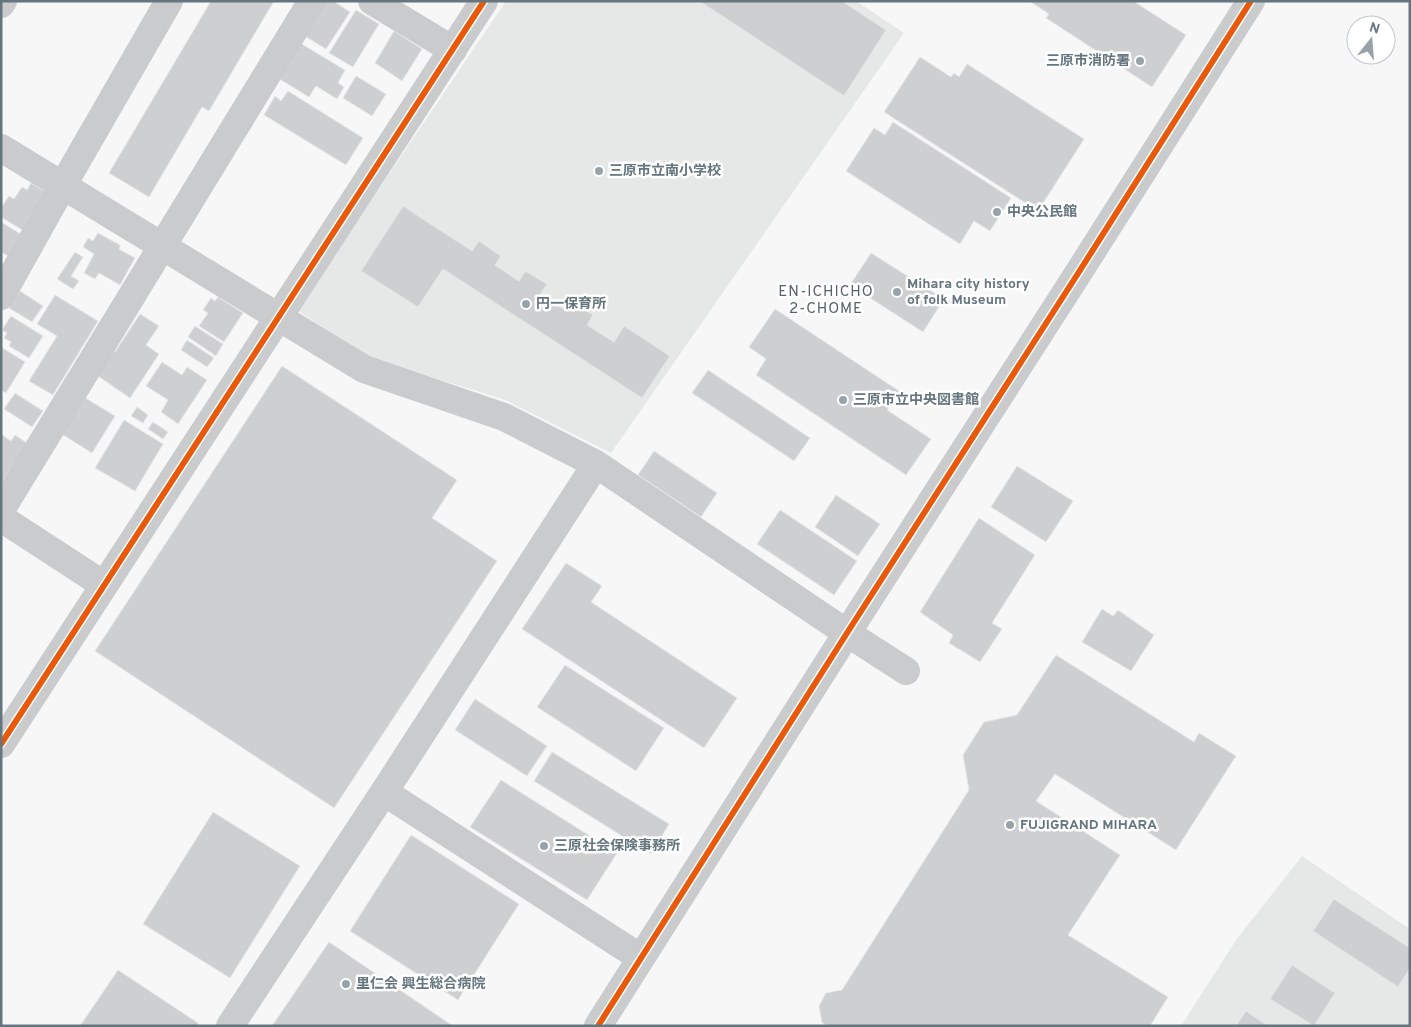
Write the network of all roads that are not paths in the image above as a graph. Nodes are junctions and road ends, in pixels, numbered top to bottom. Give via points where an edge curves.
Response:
1 (169, 1) edge
2 (312, 1) edge
3 (372, 1) edge
4 (484, 1) edge
5 (1250, 1) edge
6 (453, 50) junction
7 (1, 148) edge
8 (63, 186) junction
9 (162, 246) junction
10 (1, 296) edge
11 (278, 317) junction
12 (596, 464) junction
13 (1, 510) edge
14 (1, 518) edge
15 (104, 585) junction
16 (847, 632) junction
17 (906, 670) dead end
18 (1, 744) edge
19 (384, 792) junction
20 (641, 958) junction
21 (230, 1026) edge
22 (598, 1026) edge

1 - 8 street
2 - 9 street
3 - 6 street
4 - 6 street
5 - 16 street
6 - 11 street
7 - 8 street
8 - 9 street
8 - 10 street
9 - 11 street
9 - 13 street
11 - 12 street via 364,369 504,417
11 - 15 street
12 - 16 street
12 - 19 street
14 - 15 street
15 - 18 street
16 - 17 street
16 - 20 street
19 - 20 street
19 - 21 street
20 - 22 street

